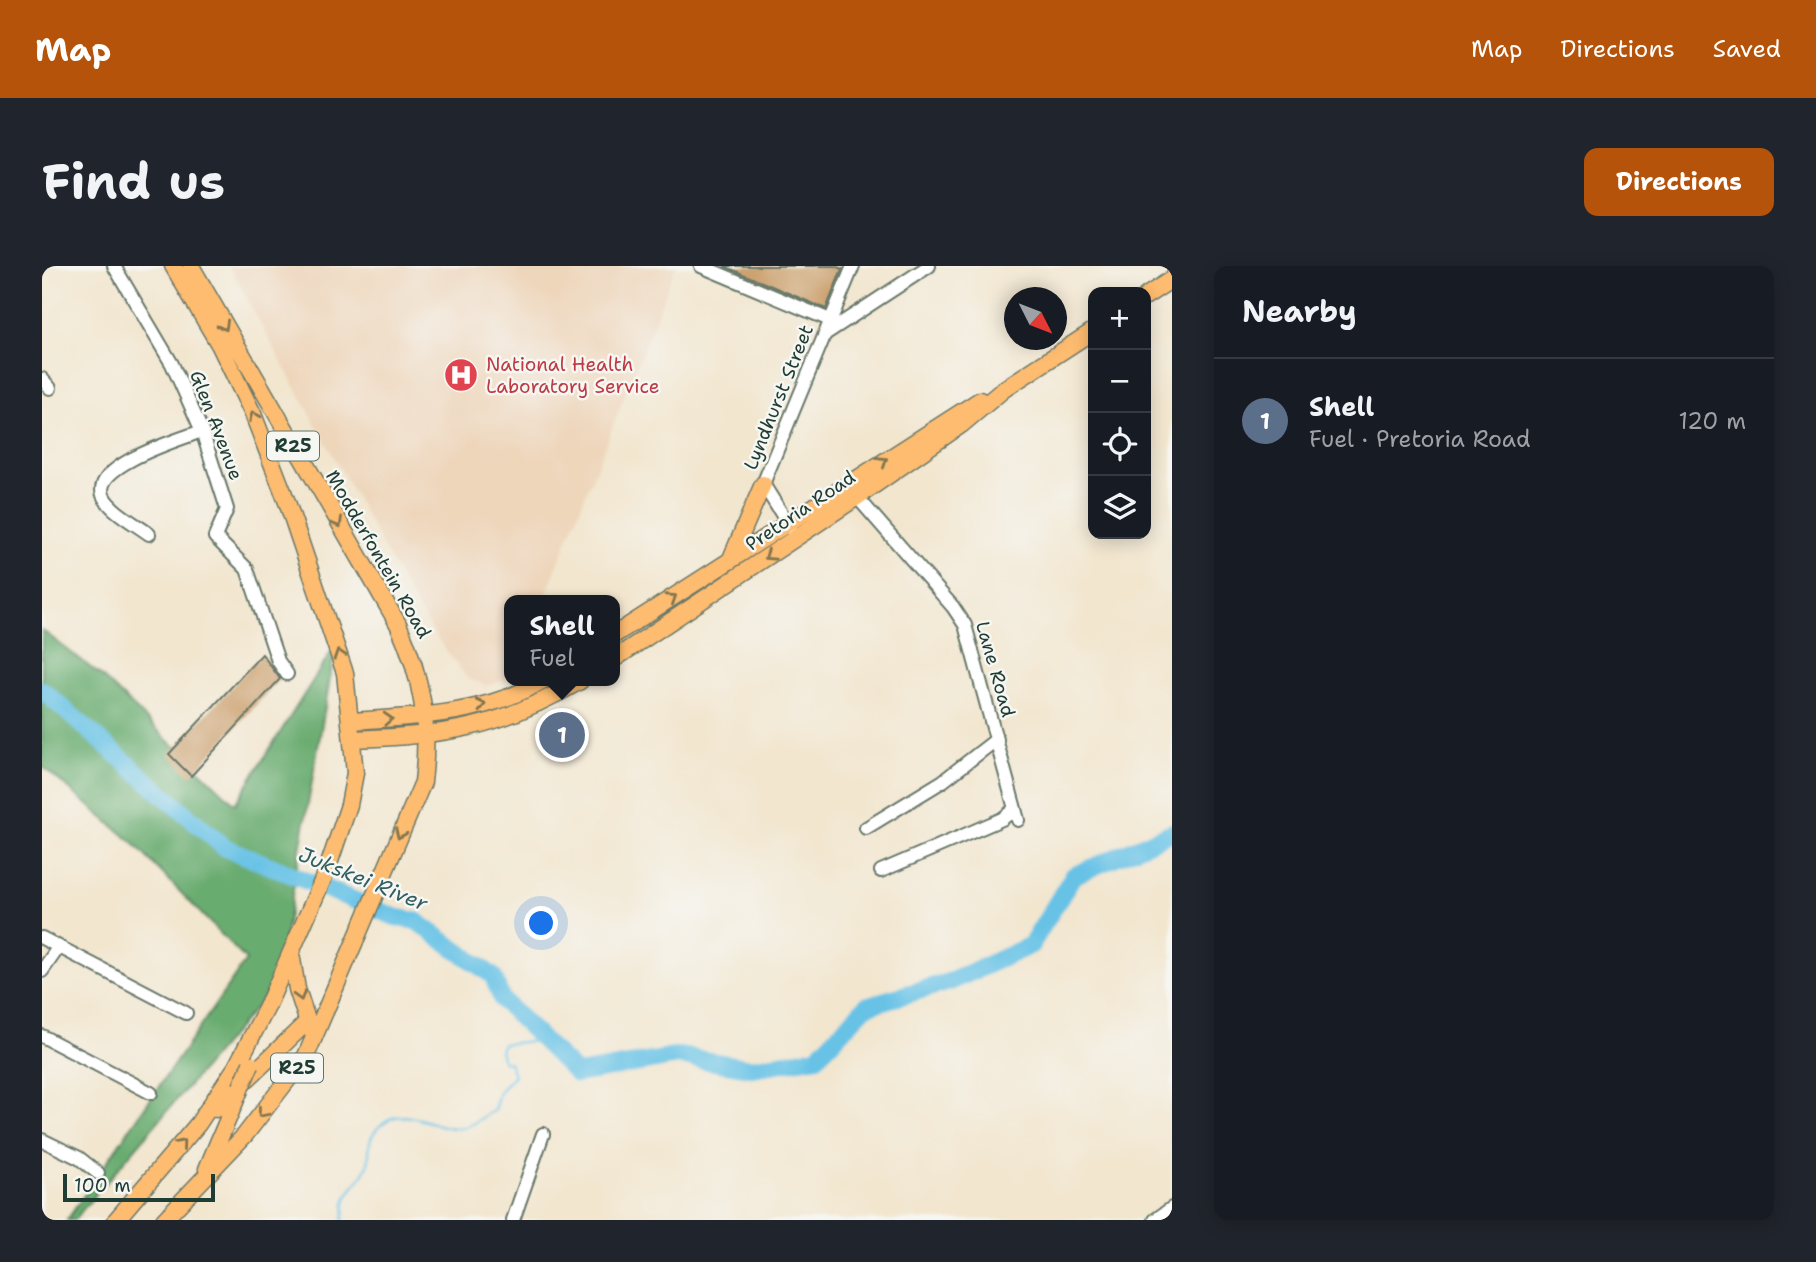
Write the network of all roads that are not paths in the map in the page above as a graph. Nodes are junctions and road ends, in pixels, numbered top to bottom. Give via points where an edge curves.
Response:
1 (114, 266) edge
2 (173, 266) edge
3 (191, 266) edge
4 (701, 266) edge
5 (853, 266) edge
6 (929, 266) edge
7 (1172, 279) edge
8 (1151, 293) edge
9 (830, 320) junction
10 (825, 334) junction
11 (1088, 334) edge
12 (202, 431) junction
13 (763, 484) junction
14 (852, 491) junction
15 (786, 523) junction
16 (149, 534) dead end
17 (797, 538) junction
18 (730, 561) junction
19 (695, 583) junction
20 (705, 598) junction
21 (620, 631) edge
22 (620, 655) edge
23 (286, 674) dead end
24 (421, 683) junction
25 (532, 686) edge
26 (571, 686) edge
27 (455, 710) junction
28 (424, 716) junction
29 (351, 721) junction
30 (425, 736) junction
31 (354, 739) junction
32 (996, 739) junction
33 (866, 828) dead end
34 (881, 871) dead end
35 (42, 938) edge
36 (58, 948) junction
37 (292, 953) junction
38 (42, 971) edge
39 (267, 1007) junction
40 (186, 1013) dead end
41 (310, 1030) junction
42 (42, 1035) edge
43 (151, 1093) dead end
44 (198, 1124) junction
45 (543, 1134) dead end
46 (42, 1140) edge
47 (98, 1173) dead end
48 (200, 1184) junction
49 (1172, 1208) edge
50 (116, 1220) edge
51 (164, 1220) edge
52 (513, 1220) edge
53 (1154, 1220) edge

1 - 12 street, Glen Avenue via 172,364
29 -> 2 main road, R25 via 339,653 253,414
3 -> 24 main road, Modderfontein Road / R25 via 398,624
4 - 9 street
5 - 9 street, Lyndhurst Street
6 - 10 street
7 - 8 main road
9 - 10 street, Lyndhurst Street
10 - 13 street, Lyndhurst Street
11 - 14 main road, Pretoria Road via 1004,389 953,415
12 - 16 street via 142,454 104,481 102,492 108,502
12 - 23 street, Glen Avenue via 227,509 215,537 247,569
13 - 15 street, Lyndhurst Street
13 - 18 main road
14 - 15 main road, Pretoria Road
14 - 17 main road, Pretoria Road
14 - 32 street, Lane Road via 960,616
15 - 17 street, Lyndhurst Street
15 - 18 main road, Pretoria Road
17 -> 20 main road, Pretoria Road
18 - 19 main road, Pretoria Road
19 - 20 main road
21 -> 19 main road, Pretoria Road
20 - 22 main road, Pretoria Road
24 - 27 main road via 436,701
24 - 28 main road, Modderfontein Road / R25
27 -> 25 main road via 513,696
26 - 30 main road via 519,714
27 - 28 main road
29 -> 28 main road
28 - 30 main road, Modderfontein Road / R25
29 - 31 main road, R25
30 - 31 main road
30 -> 41 main road, Modderfontein Road / R25 via 423,782
31 - 37 main road, R25 via 353,784 327,870
32 - 33 street via 943,780
32 - 34 street, Lane Road via 1017,814
35 - 36 street
36 - 38 street
36 - 40 street
37 - 39 main road, R25
37 -> 41 main road
39 - 44 main road, R25 via 236,1067
39 - 48 main road, bridge via 251,1064
41 - 44 main road
41 -> 48 main road, Modderfontein Road / R25 via 306,1056 288,1082
42 - 43 street
50 -> 44 main road, R25
45 - 52 street
46 - 47 street
48 - 51 main road, Modderfontein Road / R25
49 - 53 street

